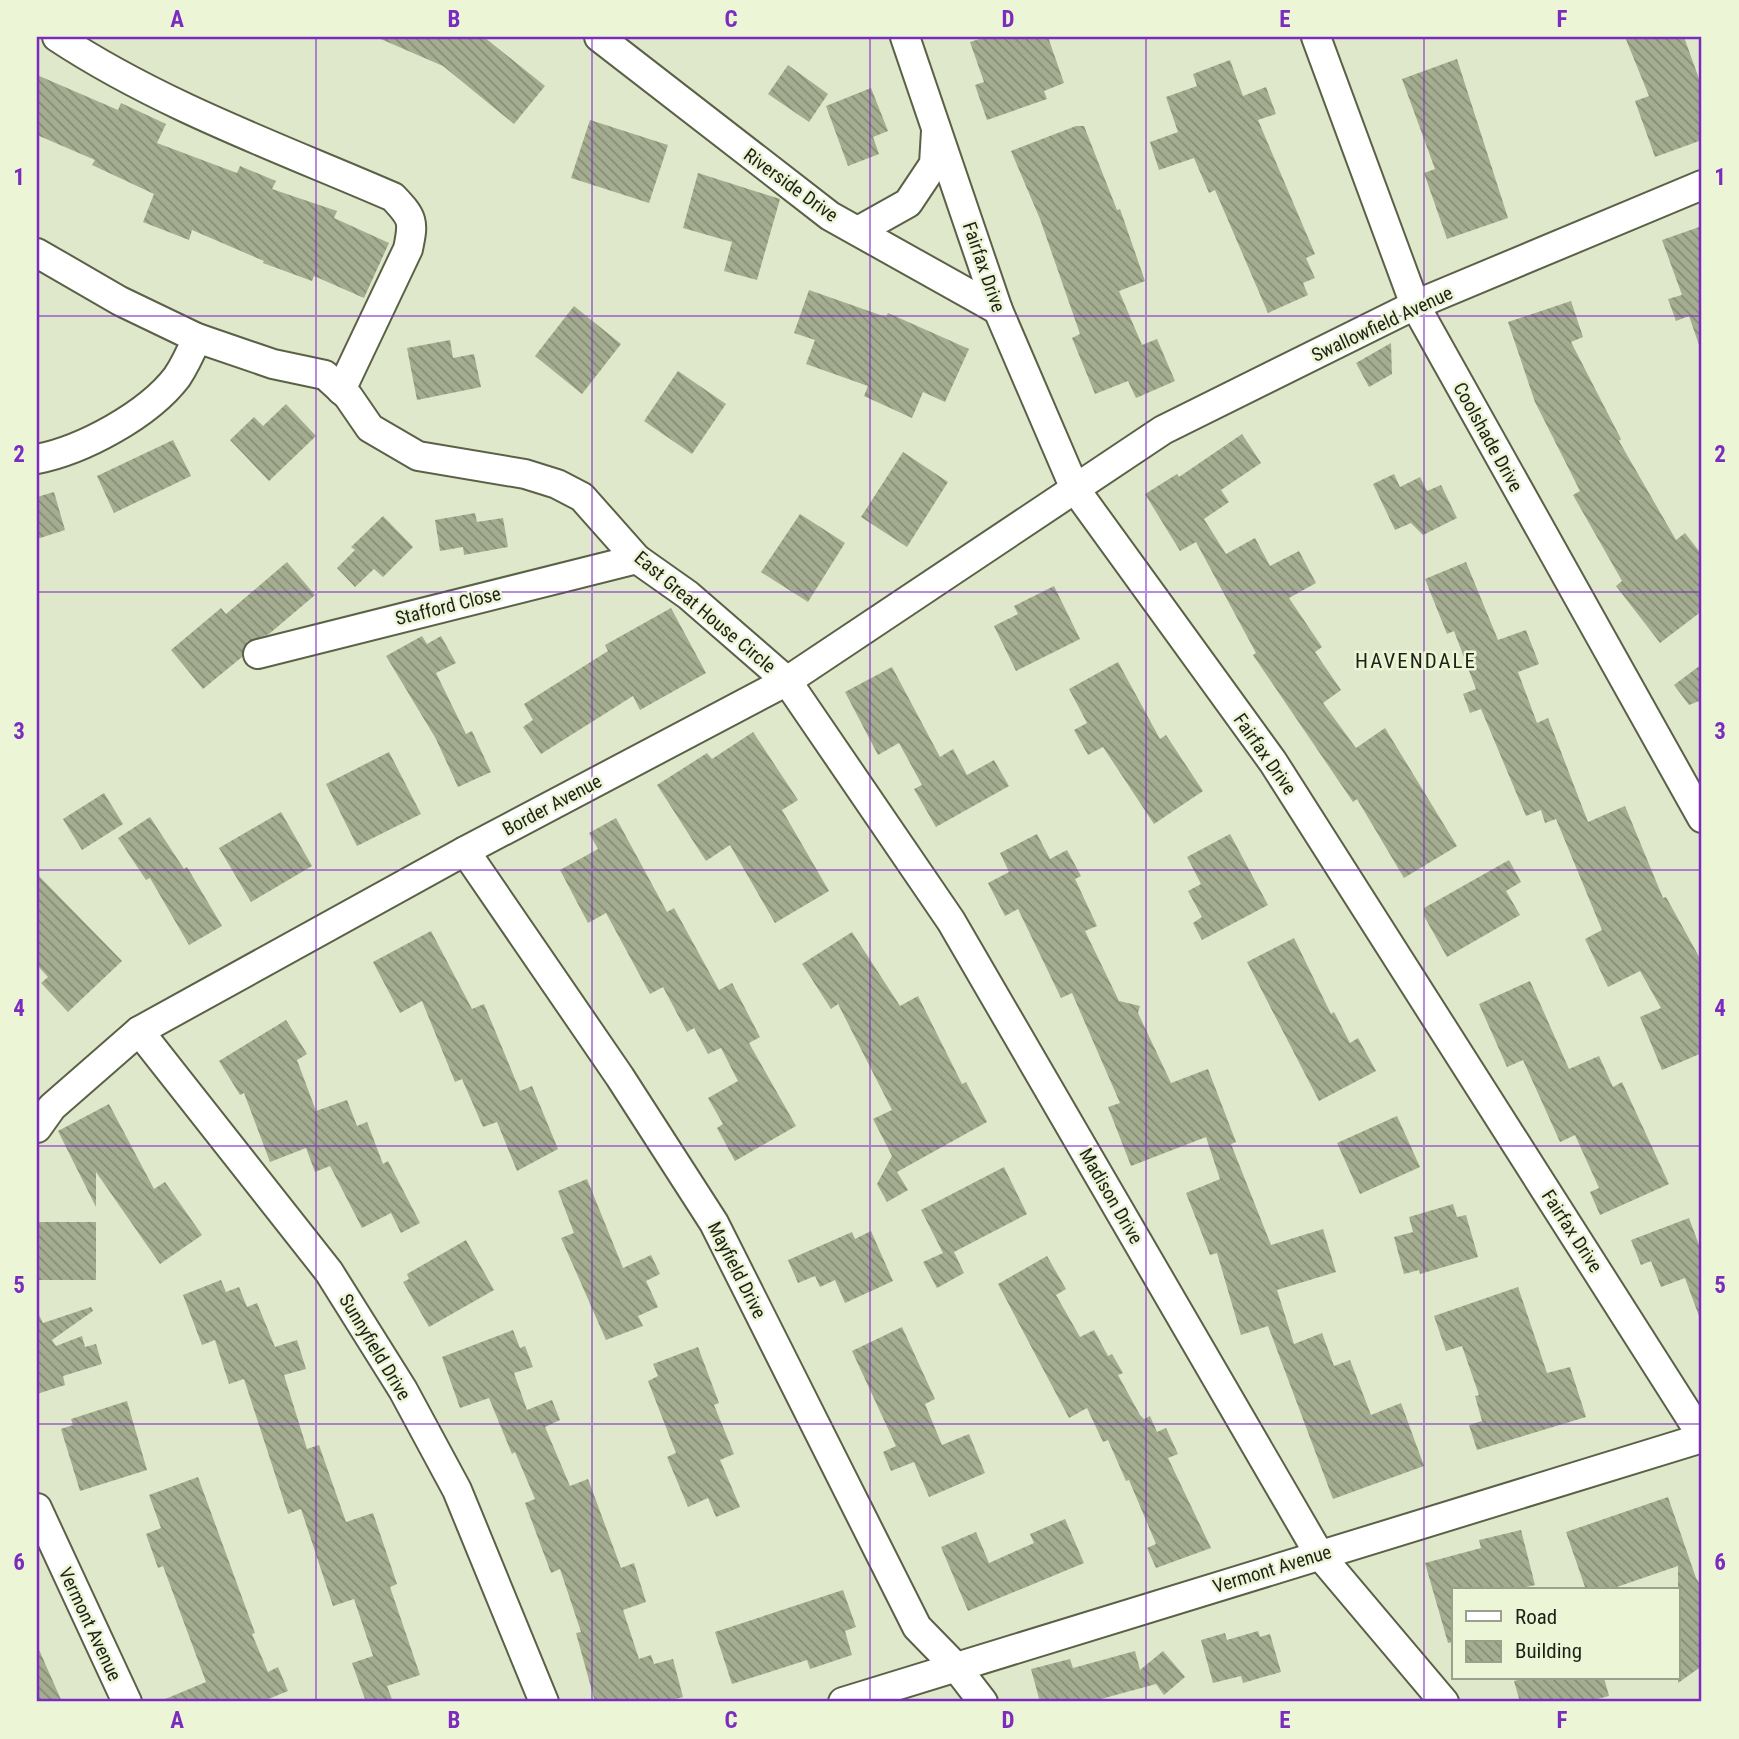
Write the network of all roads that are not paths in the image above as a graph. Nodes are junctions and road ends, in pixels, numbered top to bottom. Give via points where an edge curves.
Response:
1 (57, 37) edge
2 (598, 37) edge
3 (905, 37) edge
4 (1316, 37) edge
5 (936, 125) junction
6 (1702, 185) edge
7 (858, 231) junction
8 (37, 253) edge
9 (1415, 305) junction
10 (998, 310) junction
11 (197, 338) junction
12 (341, 390) junction
13 (37, 459) edge
14 (1075, 489) junction
15 (637, 559) junction
16 (258, 654) dead end
17 (788, 681) junction
18 (1702, 818) edge
19 (465, 851) junction
20 (139, 1031) junction
21 (37, 1128) edge
22 (1702, 1437) edge
23 (37, 1508) edge
24 (1319, 1554) junction
25 (956, 1667) junction
26 (127, 1702) edge
27 (544, 1702) edge
28 (843, 1702) edge
29 (983, 1702) edge
30 (1444, 1702) edge

1 - 12 street via 100,65 179,104 393,197 409,215 408,249
2 - 7 street, Riverside Drive via 830,216
3 - 5 street, Fairfax Drive
4 - 9 street, Coolshade Drive
5 - 7 street via 934,164 908,203
5 - 10 street, Fairfax Drive
6 - 9 street, Swallowfield Avenue
7 - 10 street, Riverside Drive
8 - 11 street, East Great House Circle
9 - 14 street, Swallowfield Avenue via 1163,430
9 - 18 street, Coolshade Drive
10 - 14 street, Fairfax Drive
11 - 12 street, East Great House Circle via 273,364 325,375
11 - 13 street via 175,379 142,408 80,446
12 - 15 street, East Great House Circle via 370,428 418,456 525,474 582,498
14 - 17 street, Border Avenue
14 - 22 street, Fairfax Drive via 1273,762
15 - 16 street, Stafford Close
15 - 17 street, East Great House Circle via 688,594
17 - 19 street, Border Avenue
17 - 24 street, Madison Drive via 951,921
19 - 20 street, Border Avenue
19 - 25 street, Mayfield Drive via 715,1223 917,1627
20 - 21 street, Border Avenue via 52,1107
20 - 27 street, Sunnyfield Drive via 329,1272 403,1390 457,1490
22 - 24 street, Vermont Avenue
23 - 26 street, Vermont Avenue
24 - 25 street, Vermont Avenue
24 - 30 street, Madison Drive
25 - 28 street, Vermont Avenue
25 - 29 street, Mayfield Drive

